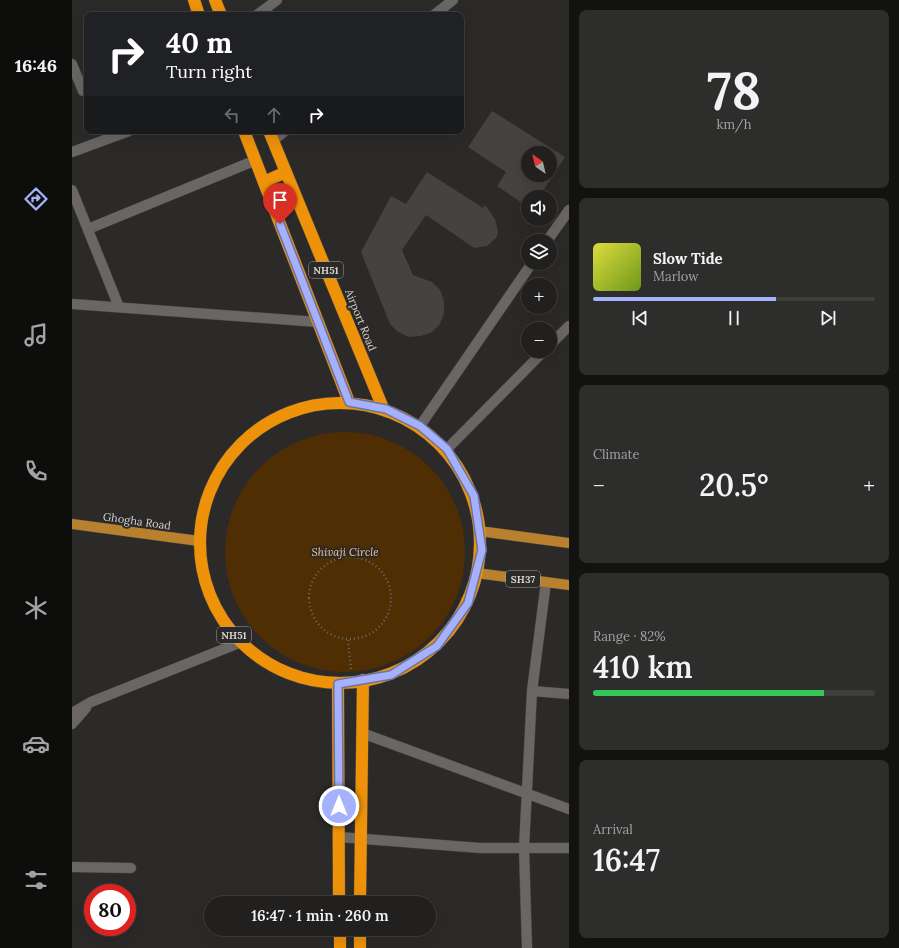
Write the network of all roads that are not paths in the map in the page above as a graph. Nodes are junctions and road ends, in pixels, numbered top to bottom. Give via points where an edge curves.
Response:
1 (194, 0) edge
2 (215, 0) edge
3 (277, 0) edge
4 (453, 0) edge
5 (198, 12) edge
6 (220, 12) edge
7 (261, 12) edge
8 (438, 12) edge
9 (72, 64) edge
10 (83, 91) dead end
11 (121, 134) edge
12 (245, 134) edge
13 (271, 136) edge
14 (72, 152) edge
15 (256, 160) junction
16 (286, 172) junction
17 (264, 182) junction
18 (72, 190) edge
19 (569, 210) edge
20 (88, 229) junction
21 (553, 234) edge
22 (527, 270) edge
23 (72, 304) edge
24 (119, 307) junction
25 (318, 322) junction
26 (569, 326) edge
27 (557, 338) edge
28 (537, 358) edge
29 (349, 402) junction
30 (383, 408) junction
31 (420, 426) junction
32 (447, 449) junction
33 (72, 524) edge
34 (479, 531) junction
35 (198, 541) junction
36 (569, 543) edge
37 (476, 573) junction
38 (546, 582) junction
39 (569, 585) edge
40 (239, 643) junction
41 (358, 681) junction
42 (338, 684) junction
43 (532, 691) junction
44 (569, 694) edge
45 (87, 704) junction
46 (72, 707) edge
47 (72, 713) edge
48 (72, 724) edge
49 (362, 733) junction
50 (527, 793) junction
51 (569, 809) edge
52 (339, 837) junction
53 (361, 838) junction
54 (524, 848) junction
55 (569, 848) edge
56 (72, 867) edge
57 (131, 868) dead end
58 (339, 896) edge
59 (360, 896) edge
60 (340, 936) edge
61 (360, 936) edge
62 (340, 948) edge
63 (360, 948) edge
64 (528, 948) edge

1 - 5 highway
2 - 6 highway
3 - 7 street
4 - 8 street
9 - 10 street
11 - 14 street
12 - 15 highway, NH51
13 - 16 highway, Airport Road / NH51
15 - 17 highway, NH51
15 - 20 street
16 - 17 highway
16 - 30 highway, Airport Road / NH51
17 - 25 highway, NH51
18 - 20 street
19 - 21 street
20 - 24 street
22 - 31 street
23 - 24 street
24 - 25 street
25 - 29 highway, NH51
26 - 27 street
28 - 32 street
29 - 30 highway, NH51
29 - 35 highway, NH51 via 293,410 244,440 211,486
30 - 31 highway, NH51
31 - 32 highway, NH51
32 - 34 highway, NH51 via 474,496
33 - 35 main road, Ghogha Road
34 - 36 main road
34 - 37 highway, NH51 via 482,550
35 - 40 highway, NH51 via 208,596
37 - 38 main road, SH37
37 - 41 highway, NH51 via 468,603 437,646 391,675
38 - 39 main road, SH37
38 - 43 street
40 - 42 highway, NH51 via 284,673
40 - 45 street
41 - 42 highway, NH51
41 - 49 highway
42 - 52 highway
43 - 44 street
43 - 50 street
45 - 46 street
45 - 47 street
45 - 48 street
49 - 50 street
49 - 53 highway
50 - 51 street
50 - 54 street
52 - 53 street
52 - 58 highway
53 - 54 street via 480,848
53 - 59 highway
54 - 55 street
54 - 64 street
56 - 57 street
60 - 62 highway
61 - 63 highway

